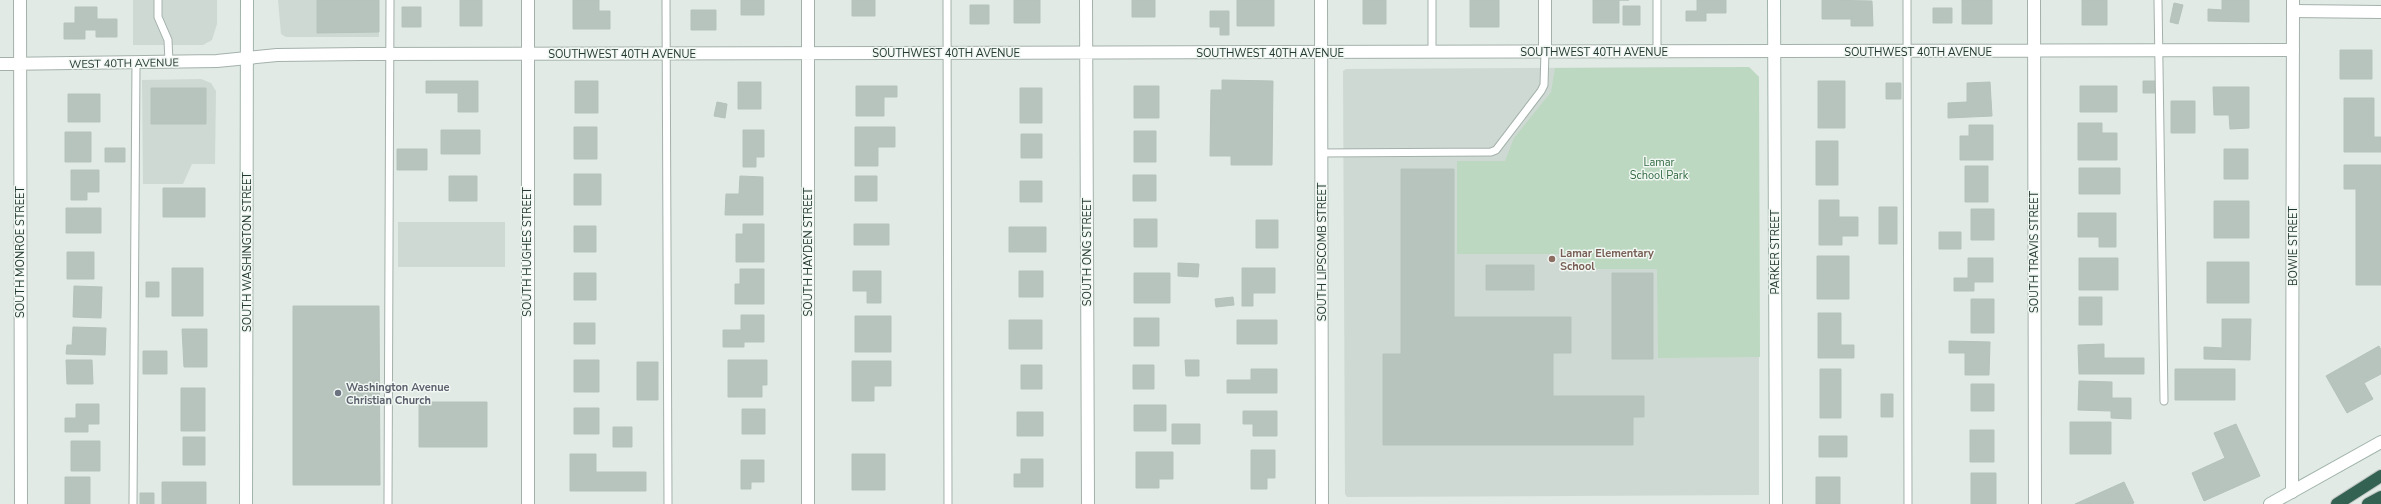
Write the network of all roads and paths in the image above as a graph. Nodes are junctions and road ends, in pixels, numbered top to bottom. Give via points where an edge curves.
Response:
1 (20, 0) edge
2 (158, 0) edge
3 (247, 0) edge
4 (390, 0) edge
5 (528, 0) edge
6 (666, 0) edge
7 (808, 0) edge
8 (947, 0) edge
9 (1086, 0) edge
10 (1320, 0) edge
11 (1432, 0) edge
12 (1545, 0) edge
13 (1656, 0) edge
14 (1774, 0) edge
15 (1907, 0) edge
16 (2034, 0) edge
17 (2158, 0) edge
18 (2293, 6) edge
19 (2381, 12) edge
20 (2157, 50) junction
21 (2293, 50) junction
22 (2034, 51) junction
23 (1432, 52) junction
24 (1545, 52) junction
25 (1775, 52) junction
26 (1908, 52) junction
27 (808, 53) junction
28 (947, 53) junction
29 (1087, 53) junction
30 (1321, 53) junction
31 (1656, 53) junction
32 (528, 54) junction
33 (667, 54) junction
34 (390, 55) junction
35 (248, 58) junction
36 (168, 62) junction
37 (136, 63) junction
38 (0, 64) edge
39 (20, 64) junction
40 (1321, 153) junction
41 (2164, 401) dead end
42 (2381, 442) edge
43 (2381, 476) edge
44 (2292, 492) junction
45 (2381, 497) edge
46 (21, 504) edge
47 (133, 504) edge
48 (246, 504) edge
49 (388, 504) edge
50 (528, 504) edge
51 (668, 504) edge
52 (808, 504) edge
53 (948, 504) edge
54 (1088, 504) edge
55 (1322, 504) edge
56 (1776, 504) edge
57 (1908, 504) edge
58 (2035, 504) edge
59 (2270, 504) edge
60 (2337, 504) edge
61 (2368, 504) edge

1 - 39 street, SOUTH MONROE STREET
2 - 36 lane via 158,17 168,40
3 - 35 street, SOUTH WASHINGTON STREET
4 - 34 lane
5 - 32 street, SOUTH HUGHES STREET
6 - 33 lane
7 - 27 street, SOUTH HAYDEN STREET
8 - 28 lane
9 - 29 street, SOUTH ONG STREET
10 - 30 street, SOUTH LIPSCOMB STREET
11 - 23 lane
12 - 24 street
13 - 31 lane
14 - 25 street, PARKER STREET
15 - 26 lane
16 - 22 street, SOUTH TRAVIS STREET
17 - 20 lane
18 - 19 street
18 - 21 street, BOWIE STREET
20 - 21 street, SOUTHWEST 40TH AVENUE
20 - 22 street, SOUTHWEST 40TH AVENUE
20 - 41 lane
21 - 44 street, BOWIE STREET
22 - 26 street, SOUTHWEST 40TH AVENUE
22 - 58 street, SOUTH TRAVIS STREET
23 - 24 street, SOUTHWEST 40TH AVENUE
23 - 30 street, SOUTHWEST 40TH AVENUE
24 - 31 street, SOUTHWEST 40TH AVENUE
24 - 40 lane via 1541,91 1496,150
25 - 26 street, SOUTHWEST 40TH AVENUE
25 - 31 street, SOUTHWEST 40TH AVENUE
25 - 56 street, PARKER STREET
26 - 57 lane
27 - 28 street, SOUTHWEST 40TH AVENUE
27 - 33 street, SOUTHWEST 40TH AVENUE
27 - 52 street, SOUTH HAYDEN STREET
28 - 29 street, SOUTHWEST 40TH AVENUE
28 - 53 lane
29 - 30 street, SOUTHWEST 40TH AVENUE
29 - 54 street, SOUTH ONG STREET
30 - 40 street, SOUTH LIPSCOMB STREET
32 - 33 street, SOUTHWEST 40TH AVENUE
32 - 34 street, SOUTHWEST 40TH AVENUE
32 - 50 street, SOUTH HUGHES STREET
33 - 51 lane
34 - 35 street, SOUTHWEST 40TH AVENUE via 276,55
34 - 49 lane
35 - 36 street, WEST 40TH AVENUE
35 - 48 street, SOUTH WASHINGTON STREET
36 - 37 street, WEST 40TH AVENUE
37 - 39 street, WEST 40TH AVENUE
37 - 47 lane
38 - 39 street, WEST 40TH AVENUE
39 - 46 street, SOUTH MONROE STREET
40 - 55 street, SOUTH LIPSCOMB STREET
42 - 44 street
43 - 60 highway
44 - 59 street
45 - 61 highway

